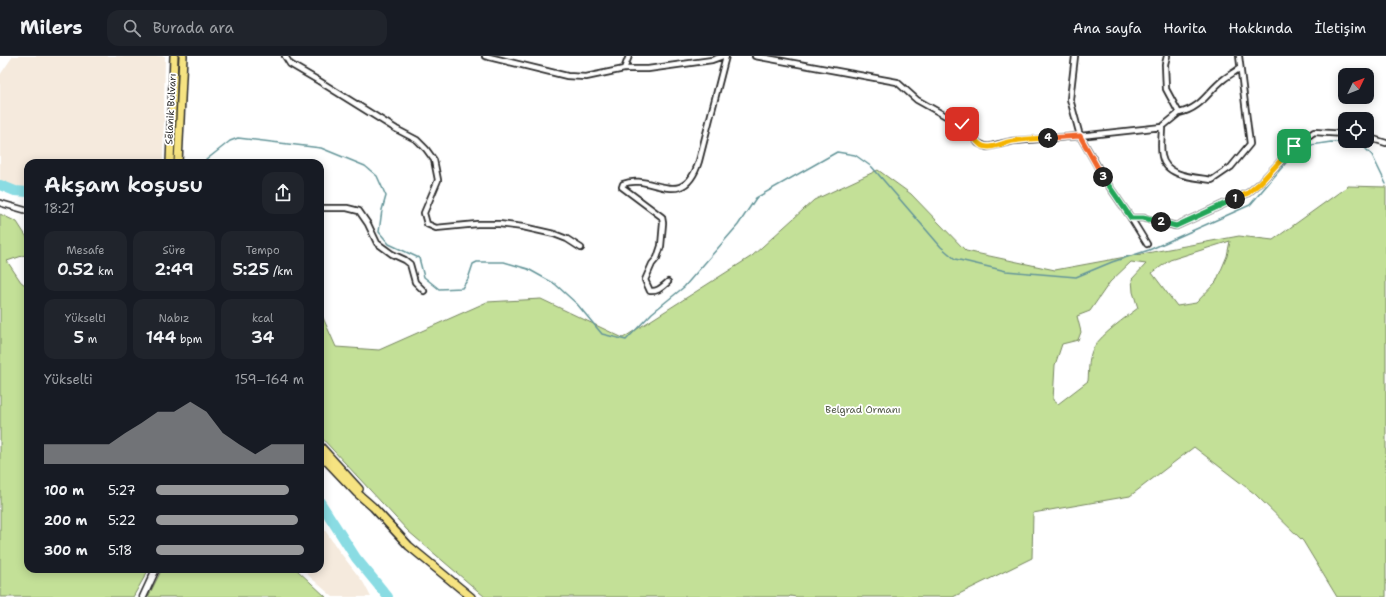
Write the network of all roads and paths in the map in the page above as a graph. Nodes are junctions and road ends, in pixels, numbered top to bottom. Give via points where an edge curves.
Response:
1 (174, 56) edge
2 (183, 56) edge
3 (286, 56) edge
4 (485, 56) edge
5 (629, 56) edge
6 (725, 56) edge
7 (755, 56) edge
8 (1075, 56) edge
9 (1167, 56) edge
10 (1239, 56) edge
11 (1240, 68) junction
12 (624, 69) junction
13 (1179, 113) junction
14 (1162, 127) junction
15 (1338, 134) edge
16 (1080, 136) junction
17 (1374, 139) edge
18 (1386, 143) edge
19 (170, 159) edge
20 (178, 159) edge
21 (0, 203) edge
22 (324, 208) edge
23 (24, 210) edge
24 (1131, 218) junction
25 (1147, 244) dead end
26 (581, 248) dead end
27 (668, 282) dead end
28 (424, 291) dead end
29 (324, 450) edge
30 (324, 458) edge
31 (373, 506) junction
32 (154, 573) edge
33 (143, 597) edge
34 (471, 597) edge

1 - 19 main road, Selanik Bulvarı
2 - 20 main road, Selanik Bulvarı
3 - 26 street via 290,64 417,140 426,150 434,160 438,180 424,212 427,224 436,228 477,224 523,226 554,234
4 - 12 street via 577,77
5 - 12 street
6 - 12 street via 648,69
6 - 27 street via 699,161 692,178 676,188 663,188 633,181 623,184 622,187 662,217 661,246 645,280 650,291 655,291
7 - 16 street via 897,82 917,100 967,128 978,143 984,146
8 - 16 street via 1070,99
9 - 13 street via 1166,89
10 - 11 street
11 - 13 street via 1224,79 1203,102 1190,111
11 - 14 street via 1250,144 1231,167 1212,180 1175,172 1165,165 1161,155
13 - 14 street
14 - 16 street
15 - 24 street via 1314,132 1294,146 1248,193 1176,226 1143,218
16 - 24 street
17 - 18 street
21 - 23 street
22 - 28 street via 359,210 377,243 410,264 415,282
24 - 25 street
29 - 31 main road
30 - 31 main road
31 - 34 main road via 409,546
32 - 33 main road

